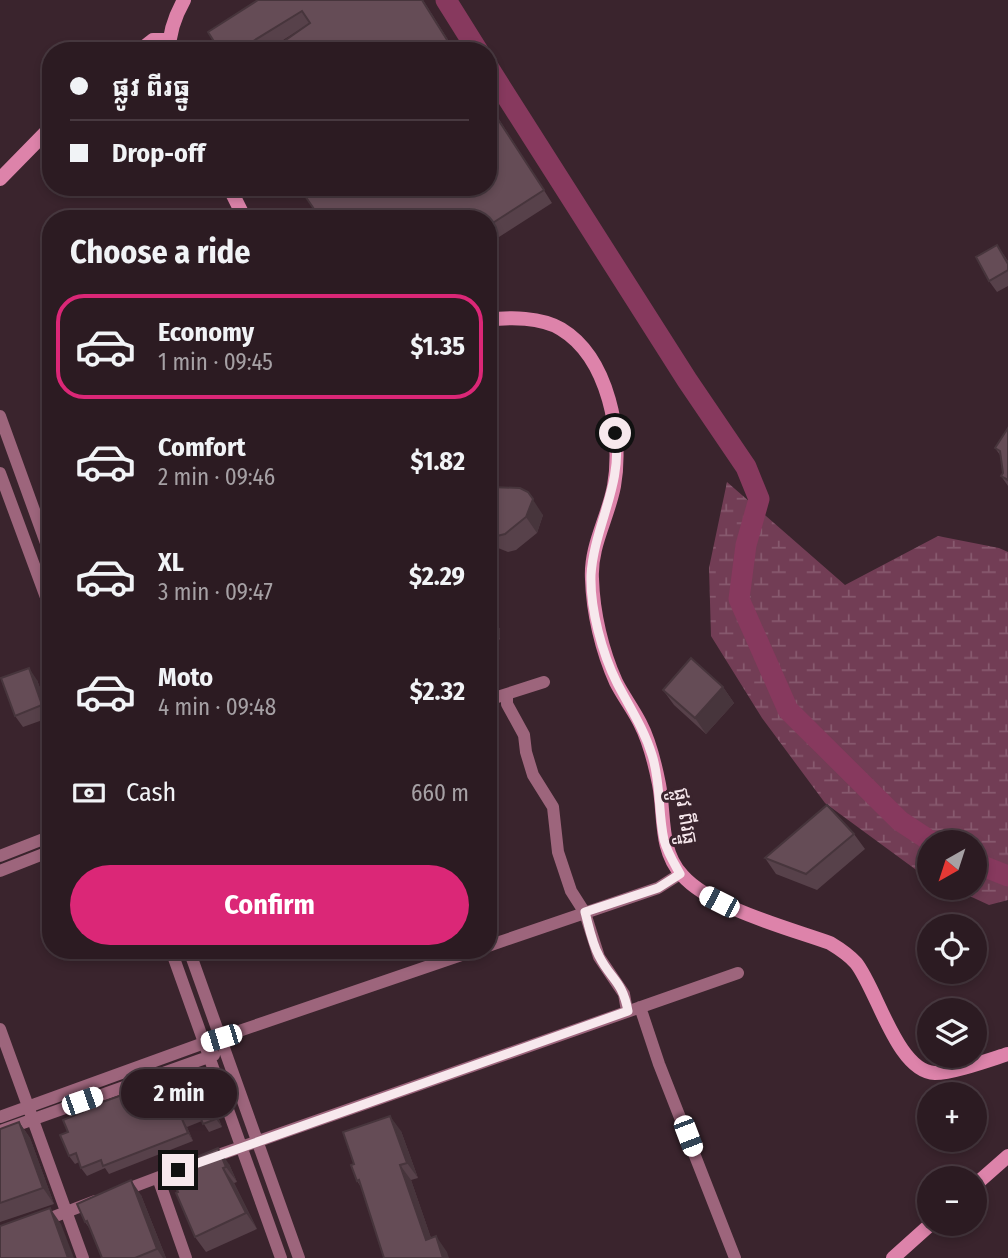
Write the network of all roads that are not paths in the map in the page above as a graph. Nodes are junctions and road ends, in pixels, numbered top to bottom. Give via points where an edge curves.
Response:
1 (184, 0) edge
2 (170, 42) edge
3 (42, 136) edge
4 (0, 179) edge
5 (497, 320) edge
6 (0, 416) edge
7 (0, 473) edge
8 (42, 532) edge
9 (42, 587) edge
10 (544, 682) dead end
11 (508, 694) junction
12 (497, 697) edge
13 (42, 840) edge
14 (42, 855) edge
15 (0, 856) edge
16 (0, 871) edge
17 (680, 874) junction
18 (585, 912) junction
19 (497, 943) edge
20 (174, 959) edge
21 (192, 959) edge
22 (450, 959) edge
23 (738, 972) dead end
24 (634, 1009) junction
25 (0, 1029) edge
26 (221, 1038) junction
27 (204, 1044) junction
28 (226, 1052) junction
29 (1008, 1054) edge
30 (209, 1057) junction
31 (30, 1113) junction
32 (0, 1117) edge
33 (0, 1131) edge
34 (257, 1140) junction
35 (241, 1147) junction
36 (1008, 1156) edge
37 (987, 1174) edge
38 (158, 1178) junction
39 (66, 1212) junction
40 (22, 1228) edge
41 (918, 1236) edge
42 (83, 1258) edge
43 (186, 1258) edge
44 (281, 1258) edge
45 (299, 1258) edge
46 (735, 1258) edge
47 (893, 1258) edge

1 - 2 main road
3 - 4 main road
5 - 17 main road, ផ្លូវ ពីរធ្នូ via 540,321 559,327 577,341 606,389 618,452 591,576 594,608 616,681 652,756 660,787 664,841
6 - 8 street
7 - 9 street
10 - 11 street
11 - 12 street
11 - 18 street via 507,704 524,736 533,775 553,807 563,871
13 - 15 street
14 - 16 street
17 - 18 street via 658,888
17 - 29 main road, ផ្លូវ ពីរធ្នូ via 719,902 846,952 858,965 914,1065 937,1073
18 - 19 street
18 - 24 street via 599,957
20 - 27 street
21 - 26 street
22 - 26 street
23 - 24 street
24 - 34 street
24 - 46 street
25 - 31 street
26 - 27 street
26 - 28 street
27 - 30 street
27 - 31 street
28 - 30 street
28 - 34 street
30 - 31 street
30 - 35 street
31 - 32 street
31 - 33 street
31 - 39 street
34 - 35 street
34 - 45 street
35 - 38 street
35 - 44 street
36 - 37 main road
38 - 39 street
38 - 43 street
39 - 40 street
39 - 42 street
41 - 47 main road

